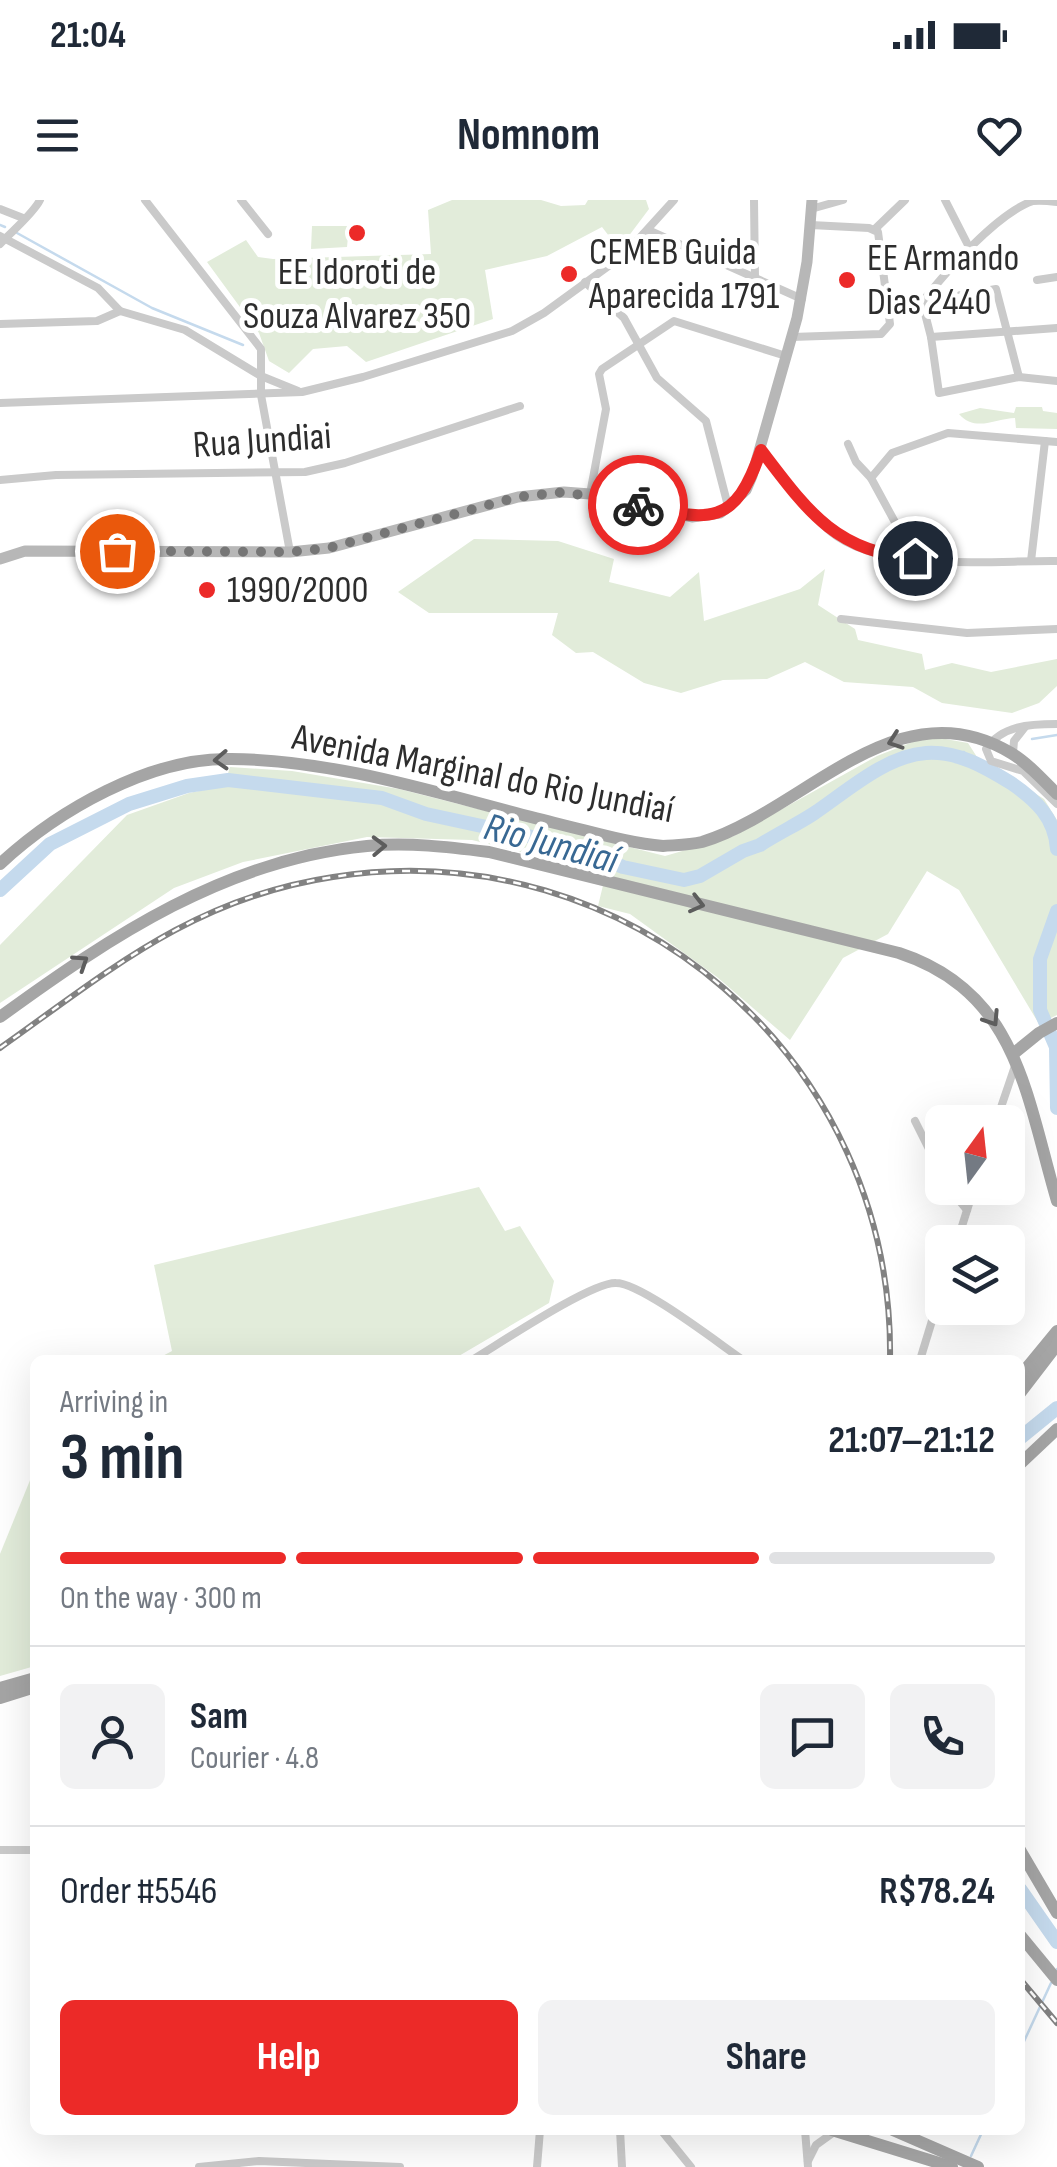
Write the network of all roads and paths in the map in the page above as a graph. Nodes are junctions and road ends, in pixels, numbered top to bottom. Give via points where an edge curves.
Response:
1 (40, 200) edge
2 (145, 200) edge
3 (241, 200) edge
4 (674, 200) edge
5 (754, 200) edge
6 (842, 200) edge
7 (905, 200) edge
8 (945, 200) edge
9 (1057, 202) edge
10 (811, 205) edge
11 (0, 209) edge
12 (22, 218) junction
13 (811, 225) junction
14 (875, 229) junction
15 (648, 230) junction
16 (268, 234) dead end
17 (2, 239) edge
18 (969, 248) junction
19 (1057, 277) edge
20 (756, 278) junction
21 (1037, 280) dead end
22 (585, 282) junction
23 (802, 299) junction
24 (922, 302) junction
25 (120, 311) junction
26 (889, 313) junction
27 (0, 324) edge
28 (1057, 328) edge
29 (1008, 329) junction
30 (792, 337) junction
31 (931, 337) junction
32 (637, 344) junction
33 (786, 356) junction
34 (261, 376) junction
35 (1020, 376) junction
36 (1057, 382) edge
37 (302, 392) junction
38 (261, 395) junction
39 (0, 403) edge
40 (520, 406) dead end
41 (1045, 441) junction
42 (1057, 442) edge
43 (848, 444) dead end
44 (761, 450) junction
45 (277, 474) junction
46 (871, 478) junction
47 (0, 480) edge
48 (590, 494) junction
49 (728, 507) junction
50 (290, 552) junction
51 (894, 557) junction
52 (0, 559) edge
53 (1031, 561) junction
54 (1057, 561) edge
55 (841, 619) dead end
56 (1057, 630) edge
57 (1030, 724) junction
58 (1057, 724) edge
59 (995, 738) junction
60 (1013, 747) junction
61 (1057, 794) edge
62 (1057, 804) edge
63 (0, 864) edge
64 (0, 1017) edge
65 (1057, 1023) edge
66 (1015, 1058) junction
67 (1001, 1105) edge
68 (915, 1121) dead end
69 (925, 1141) edge
70 (1057, 1201) edge
71 (962, 1205) edge
72 (968, 1205) edge
73 (966, 1210) junction
74 (961, 1225) edge
75 (931, 1325) edge
76 (1057, 1331) edge
77 (1057, 1345) edge
78 (481, 1355) edge
79 (735, 1355) edge
80 (922, 1355) edge
81 (1025, 1370) edge
82 (1025, 1387) edge
83 (1057, 1429) edge
84 (1025, 1459) edge
85 (30, 1679) edge
86 (0, 1688) edge
87 (30, 1689) edge
88 (0, 1698) edge
89 (0, 1850) edge
90 (30, 1850) edge
91 (1025, 1858) edge
92 (1057, 1912) edge
93 (1025, 1941) edge
94 (1057, 1980) edge
95 (540, 2135) edge
96 (620, 2135) edge
97 (666, 2135) edge
98 (806, 2135) edge
99 (828, 2135) edge
100 (850, 2135) edge
101 (904, 2135) edge
102 (262, 2164) edge
103 (808, 2164) edge
104 (199, 2167) edge
105 (400, 2167) edge
106 (537, 2167) edge
107 (622, 2167) edge
108 (692, 2167) edge
109 (952, 2167) edge
110 (978, 2167) edge

1 - 12 street
2 - 34 street via 252,335 262,355
3 - 16 street
4 - 15 street
5 - 20 street
6 - 10 street
7 - 14 street
8 - 18 street
9 - 18 street via 1032,202
10 - 13 main road
11 - 12 street
12 - 17 street
13 - 14 street
13 - 23 main road
14 - 26 street
15 - 20 street
15 - 22 street
17 - 25 street via 98,288
18 - 24 street
19 - 21 street
20 - 23 street
22 - 32 street via 618,310
22 - 37 street via 512,331
23 - 30 main road
24 - 26 street
24 - 29 street via 996,288
24 - 31 street
25 - 27 street via 97,321
25 - 34 street via 185,330
26 - 30 street via 881,334
28 - 29 street
29 - 31 street
29 - 35 street
30 - 33 main road
31 - 35 street via 939,393
32 - 33 street via 674,320
32 - 48 street via 599,374 606,410
32 - 49 street via 657,378 706,421
33 - 44 main road
34 - 37 street
34 - 38 street
35 - 36 street
37 - 38 street
38 - 39 street
38 - 45 street
40 - 45 street, Rua Jundiai via 345,463
41 - 42 street
41 - 46 street via 948,434 892,453
41 - 53 street
43 - 46 street
44 - 49 main road via 746,490
44 - 51 street via 831,532
45 - 47 street, Rua Jundiai
45 - 50 street
46 - 51 street via 896,524
48 - 49 main road via 692,517
48 - 50 main road via 518,497 329,548
50 - 52 main road via 25,551
51 - 53 street
53 - 54 street
55 - 56 street via 967,633
57 - 58 street
57 - 59 street
57 - 60 street
59 - 60 main road, Avenida Marginal do Rio Jundiaí
59 - 62 street via 986,755 991,761 1023,771
59 -> 63 main road, Avenida Marginal do Rio Jundiaí via 952,732 906,736 732,830 664,846 357,773 205,761 82,802
60 - 61 main road, Avenida Marginal do Rio Jundiaí
64 -> 66 main road, Avenida Marginal do Rio Jundiaí via 174,903 254,868 370,845 432,846 488,852 920,960 980,1001
65 - 66 main road
66 - 67 street
66 - 70 main road, Avenida Marginal do Rio Jundiaí
68 - 69 street
71 - 73 street
72 - 73 street
73 - 74 street
75 - 80 street
76 - 81 main road
77 - 82 main road
78 - 79 street via 615,1282 636,1288
83 - 84 main road
85 - 86 main road
87 - 88 main road
89 - 90 street
91 - 92 main road
93 - 94 main road
95 - 106 street
96 - 107 street
97 - 108 street
98 - 103 street
99 - 103 street
100 - 109 main road
101 - 110 main road
102 - 104 street
102 - 105 street

